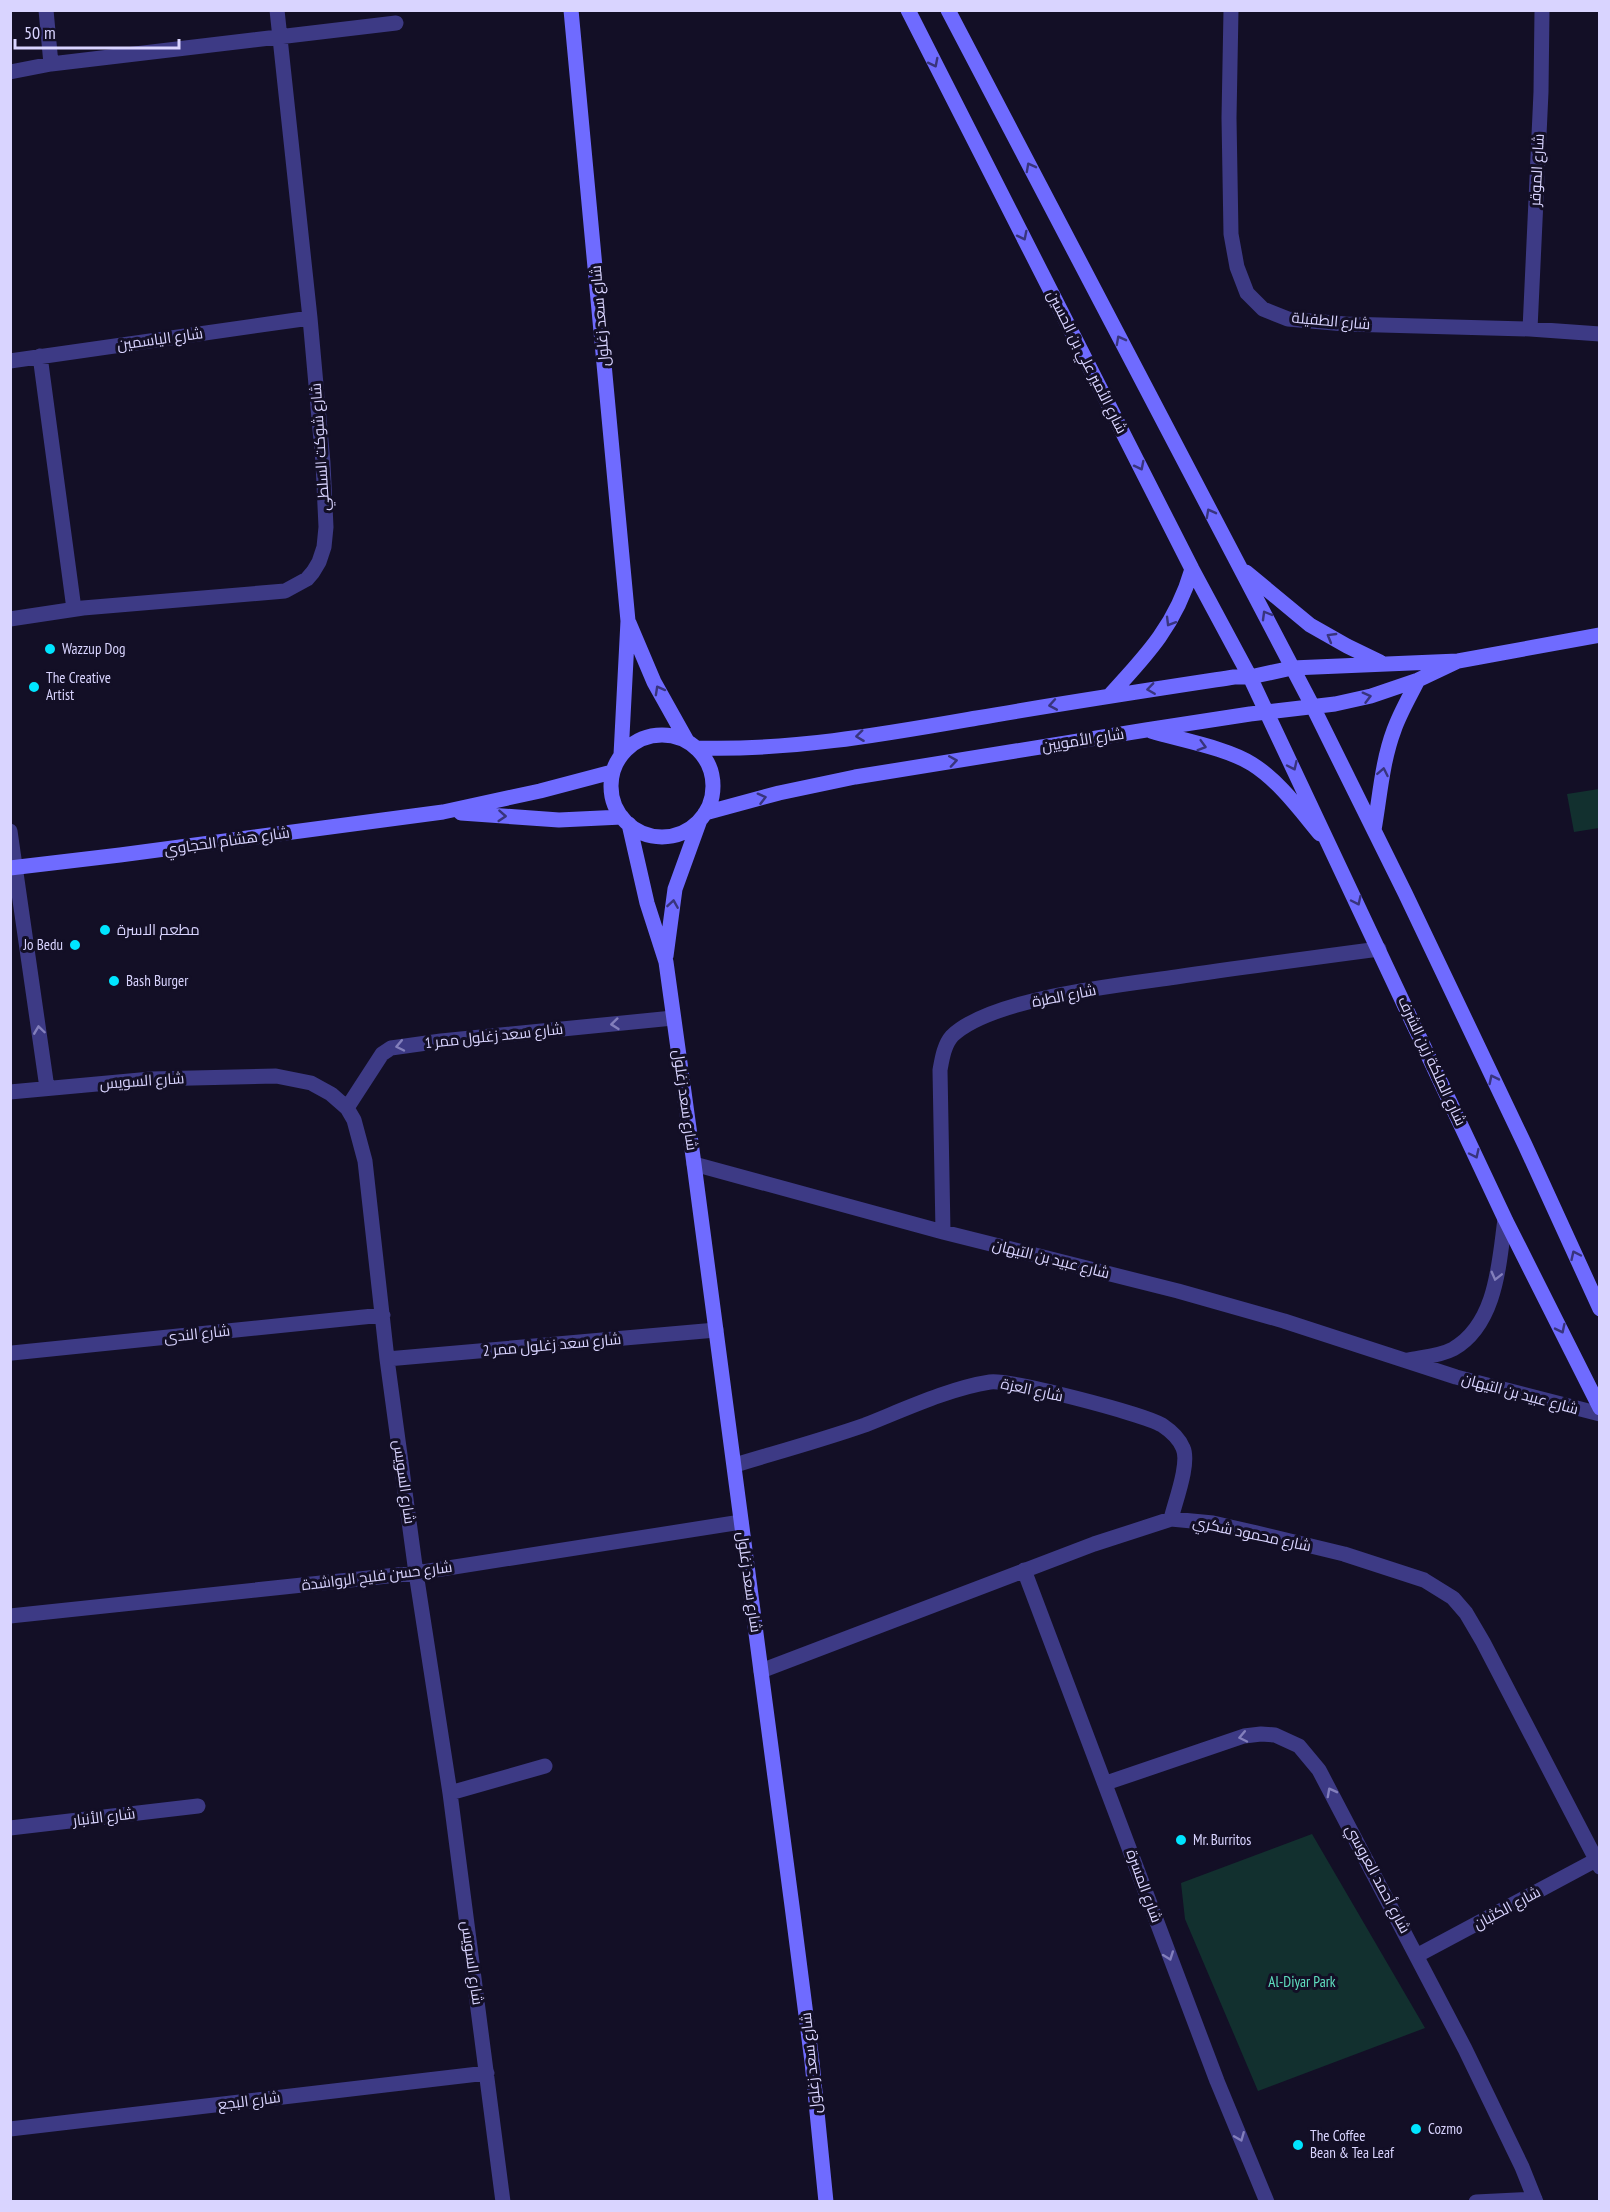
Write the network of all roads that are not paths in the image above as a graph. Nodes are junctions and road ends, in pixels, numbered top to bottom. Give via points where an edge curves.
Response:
1 (46, 10) edge
2 (277, 10) edge
3 (571, 10) edge
4 (908, 10) edge
5 (948, 10) edge
6 (1231, 10) edge
7 (1542, 10) edge
8 (396, 23) dead end
9 (280, 36) junction
10 (51, 64) junction
11 (10, 72) edge
12 (310, 318) junction
13 (1530, 329) junction
14 (1599, 333) edge
15 (40, 356) junction
16 (13, 357) edge
17 (1237, 565) junction
18 (1192, 569) junction
19 (74, 609) junction
20 (10, 619) edge
21 (628, 621) junction
22 (1599, 635) edge
23 (1458, 661) junction
24 (1383, 663) junction
25 (1292, 668) junction
26 (1250, 677) junction
27 (1418, 680) junction
28 (1110, 695) junction
29 (1313, 707) junction
30 (1268, 713) junction
31 (1146, 730) junction
32 (692, 745) junction
33 (621, 755) junction
34 (612, 772) junction
35 (443, 812) junction
36 (703, 816) junction
37 (625, 821) junction
38 (1374, 830) junction
39 (10, 831) edge
40 (1332, 848) junction
41 (13, 867) edge
42 (1379, 949) junction
43 (666, 962) junction
44 (673, 1018) junction
45 (47, 1088) junction
46 (10, 1092) edge
47 (347, 1108) junction
48 (694, 1164) junction
49 (1505, 1219) junction
50 (943, 1232) junction
51 (1599, 1309) edge
52 (383, 1315) junction
53 (716, 1330) junction
54 (12, 1353) edge
55 (387, 1359) junction
56 (1406, 1360) junction
57 (1599, 1408) edge
58 (1599, 1414) edge
59 (735, 1465) junction
60 (1171, 1519) junction
61 (741, 1522) junction
62 (1024, 1570) junction
63 (416, 1573) junction
64 (10, 1616) edge
65 (760, 1671) junction
66 (545, 1766) dead end
67 (1106, 1783) junction
68 (450, 1793) junction
69 (198, 1806) dead end
70 (10, 1828) edge
71 (1598, 1863) edge
72 (1418, 1955) junction
73 (487, 2073) junction
74 (10, 2129) edge
75 (1535, 2200) edge
76 (503, 2202) edge
77 (826, 2202) edge
78 (1267, 2202) edge
79 (1476, 2202) edge

1 - 10 street
2 - 9 street, شارع شوكت السلطي
3 - 21 main road, شارع سعد زغلول
4 -> 18 main road, شارع الأمير علي بن الحسين
17 -> 5 main road
6 - 13 street, شارع الطفيلة via 1231,234 1247,292 1263,309 1288,319
7 - 13 street, شارع الموقر
8 - 9 street
9 - 10 street
9 - 12 street, شارع شوكت السلطي
10 - 11 street
12 - 15 street, شارع الياسمين
12 - 19 street, شارع شوكت السلطي via 326,527 324,547 313,572 285,591
13 - 14 street, شارع الطفيلة
15 - 16 street, شارع الياسمين
15 - 19 street
24 -> 17 main road via 1310,625
25 -> 17 main road
18 - 26 main road, شارع الأمير علي بن الحسين
18 -> 28 main road via 1184,595 1162,635
19 - 20 street, شارع شوكت السلطي
32 -> 21 main road, شارع سعد زغلول via 654,682
21 - 33 main road, شارع سعد زغلول
22 - 23 main road, شارع الأمويين
23 - 24 main road, شارع الأمويين
23 - 27 main road, شارع الأمويين
24 - 25 main road, شارع الأمويين
25 - 26 main road, شارع الأمويين
25 - 29 main road
26 -> 28 main road, شارع الأمويين
26 - 30 main road, شارع الأمير علي بن الحسين
29 -> 27 main road, شارع الأمويين via 1371,696
38 -> 27 main road via 1381,776 1394,729
28 -> 32 main road, شارع الأمويين via 825,741 753,747
29 - 30 main road, شارع الأمويين
29 - 38 main road
30 - 31 main road, شارع الأمويين
30 -> 40 main road, شارع الملكة زين الشرف
36 -> 31 main road, شارع الأمويين via 779,793 855,777
31 -> 40 main road via 1237,756 1252,764 1283,792
32 - 33 main road via 674,736 652,736 632,744
32 - 36 main road via 707,762 713,779 712,797
33 - 34 main road
34 - 35 main road, شارع هشام الحجاوي
34 - 37 main road via 614,803
35 -> 37 main road, شارع هشام الحجاوي
35 - 41 main road, شارع هشام الحجاوي
36 - 37 main road via 688,830 673,836 642,833
43 -> 36 main road, شارع سعد زغلول via 675,889
37 - 43 main road, شارع سعد زغلول
51 -> 38 main road
39 - 41 street
40 -> 42 main road, شارع الملكة زين الشرف
45 -> 41 street
42 -> 49 main road, شارع الملكة زين الشرف
42 - 50 street, شارع الطرة via 1079,992 1010,1008 964,1028 944,1050 940,1070
43 - 44 main road, شارع سعد زغلول
44 -> 47 street, شارع سعد زغلول ممر 1 via 391,1048 382,1054
44 - 48 main road, شارع سعد زغلول
45 - 46 street, شارع السويس
45 - 47 street, شارع السويس via 151,1079 276,1076 311,1083
47 - 52 street, شارع السويس via 365,1161
48 - 50 street, شارع عبيد بن التيهان
48 - 53 main road, شارع سعد زغلول
49 -> 56 street, شارع عبيد بن التيهان via 1498,1269 1479,1324 1453,1349
49 -> 57 main road, شارع الملكة زين الشرف
50 - 56 street, شارع عبيد بن التيهان via 1178,1291
52 - 54 street, شارع الندى
52 - 55 street, شارع السويس
53 - 55 street, شارع سعد زغلول ممر 2
53 - 59 main road, شارع سعد زغلول
55 - 63 street, شارع السويس
56 - 58 street, شارع عبيد بن التيهان via 1497,1389
59 - 60 street, شارع العزة via 973,1386 996,1382 1140,1416 1170,1431 1186,1456
59 - 61 main road, شارع سعد زغلول
60 - 62 street, شارع محمود شكري
60 - 71 street, شارع محمود شكري via 1213,1523 1344,1554 1424,1580 1453,1598 1483,1642
61 - 63 street, شارع حسن فليح الرواشدة
61 - 65 main road, شارع سعد زغلول
62 - 65 street, شارع محمود شكري
62 - 67 street, شارع المسرة
63 - 64 street, شارع حسن فليح الرواشدة
63 - 68 street, شارع السويس
65 - 77 main road, شارع سعد زغلول
66 - 68 street
72 -> 67 street, شارع أحمد العروسي via 1319,1770 1299,1746 1275,1735 1244,1736
67 -> 78 street, شارع المسرة
68 - 73 street, شارع السويس
69 - 70 street, شارع الأنبار
71 - 72 street, شارع الكثبان
72 - 75 street, شارع أحمد العروسي via 1505,2130
73 - 74 street, شارع البجع
73 - 76 street, شارع السويس
75 - 79 street

